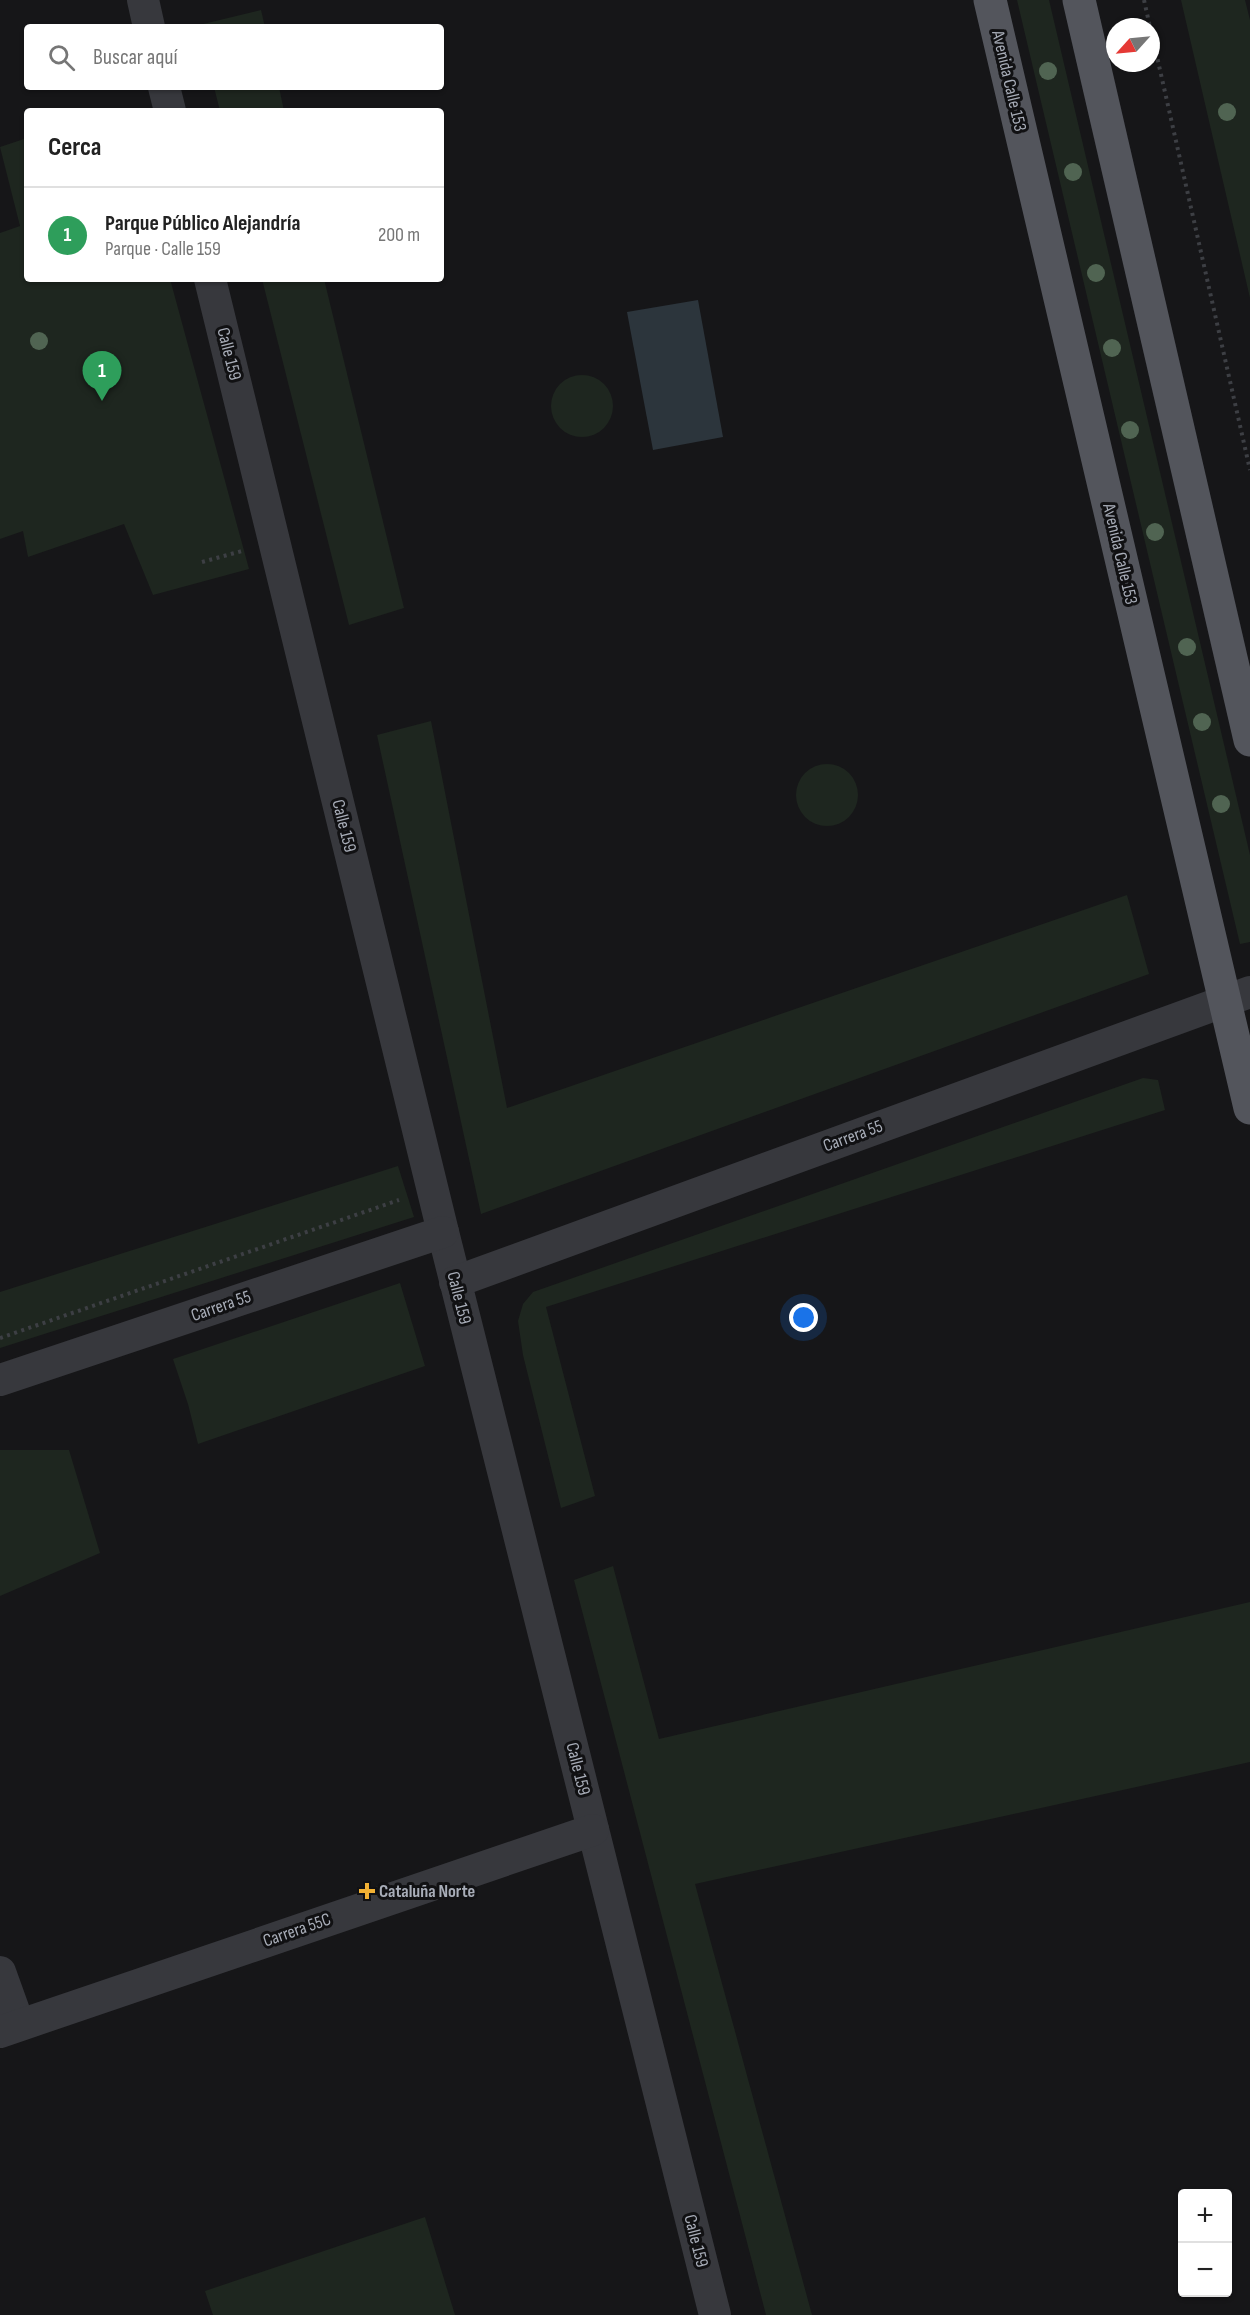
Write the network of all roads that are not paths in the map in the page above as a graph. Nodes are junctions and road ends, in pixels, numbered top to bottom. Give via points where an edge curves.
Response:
1 (142, 0) edge
2 (990, 0) edge
3 (1079, 0) edge
4 (148, 24) edge
5 (165, 90) edge
6 (169, 108) edge
7 (211, 282) edge
8 (1250, 740) edge
9 (1237, 996) edge
10 (1250, 1108) edge
11 (443, 1232) junction
12 (456, 1282) junction
13 (0, 1380) edge
14 (593, 1830) junction
15 (0, 1972) edge
16 (10, 2029) edge
17 (715, 2315) edge

1 - 4 street
2 - 9 main road, Avenida Calle 153
3 - 8 main road
5 - 6 street
7 - 11 street, Calle 159
9 - 10 main road, Avenida Calle 153
9 - 12 street, Carrera 55
11 - 12 street, Calle 159
11 - 13 street, Carrera 55
12 - 14 street, Calle 159
14 - 16 street, Carrera 55C
14 - 17 street, Calle 159
15 - 16 street

